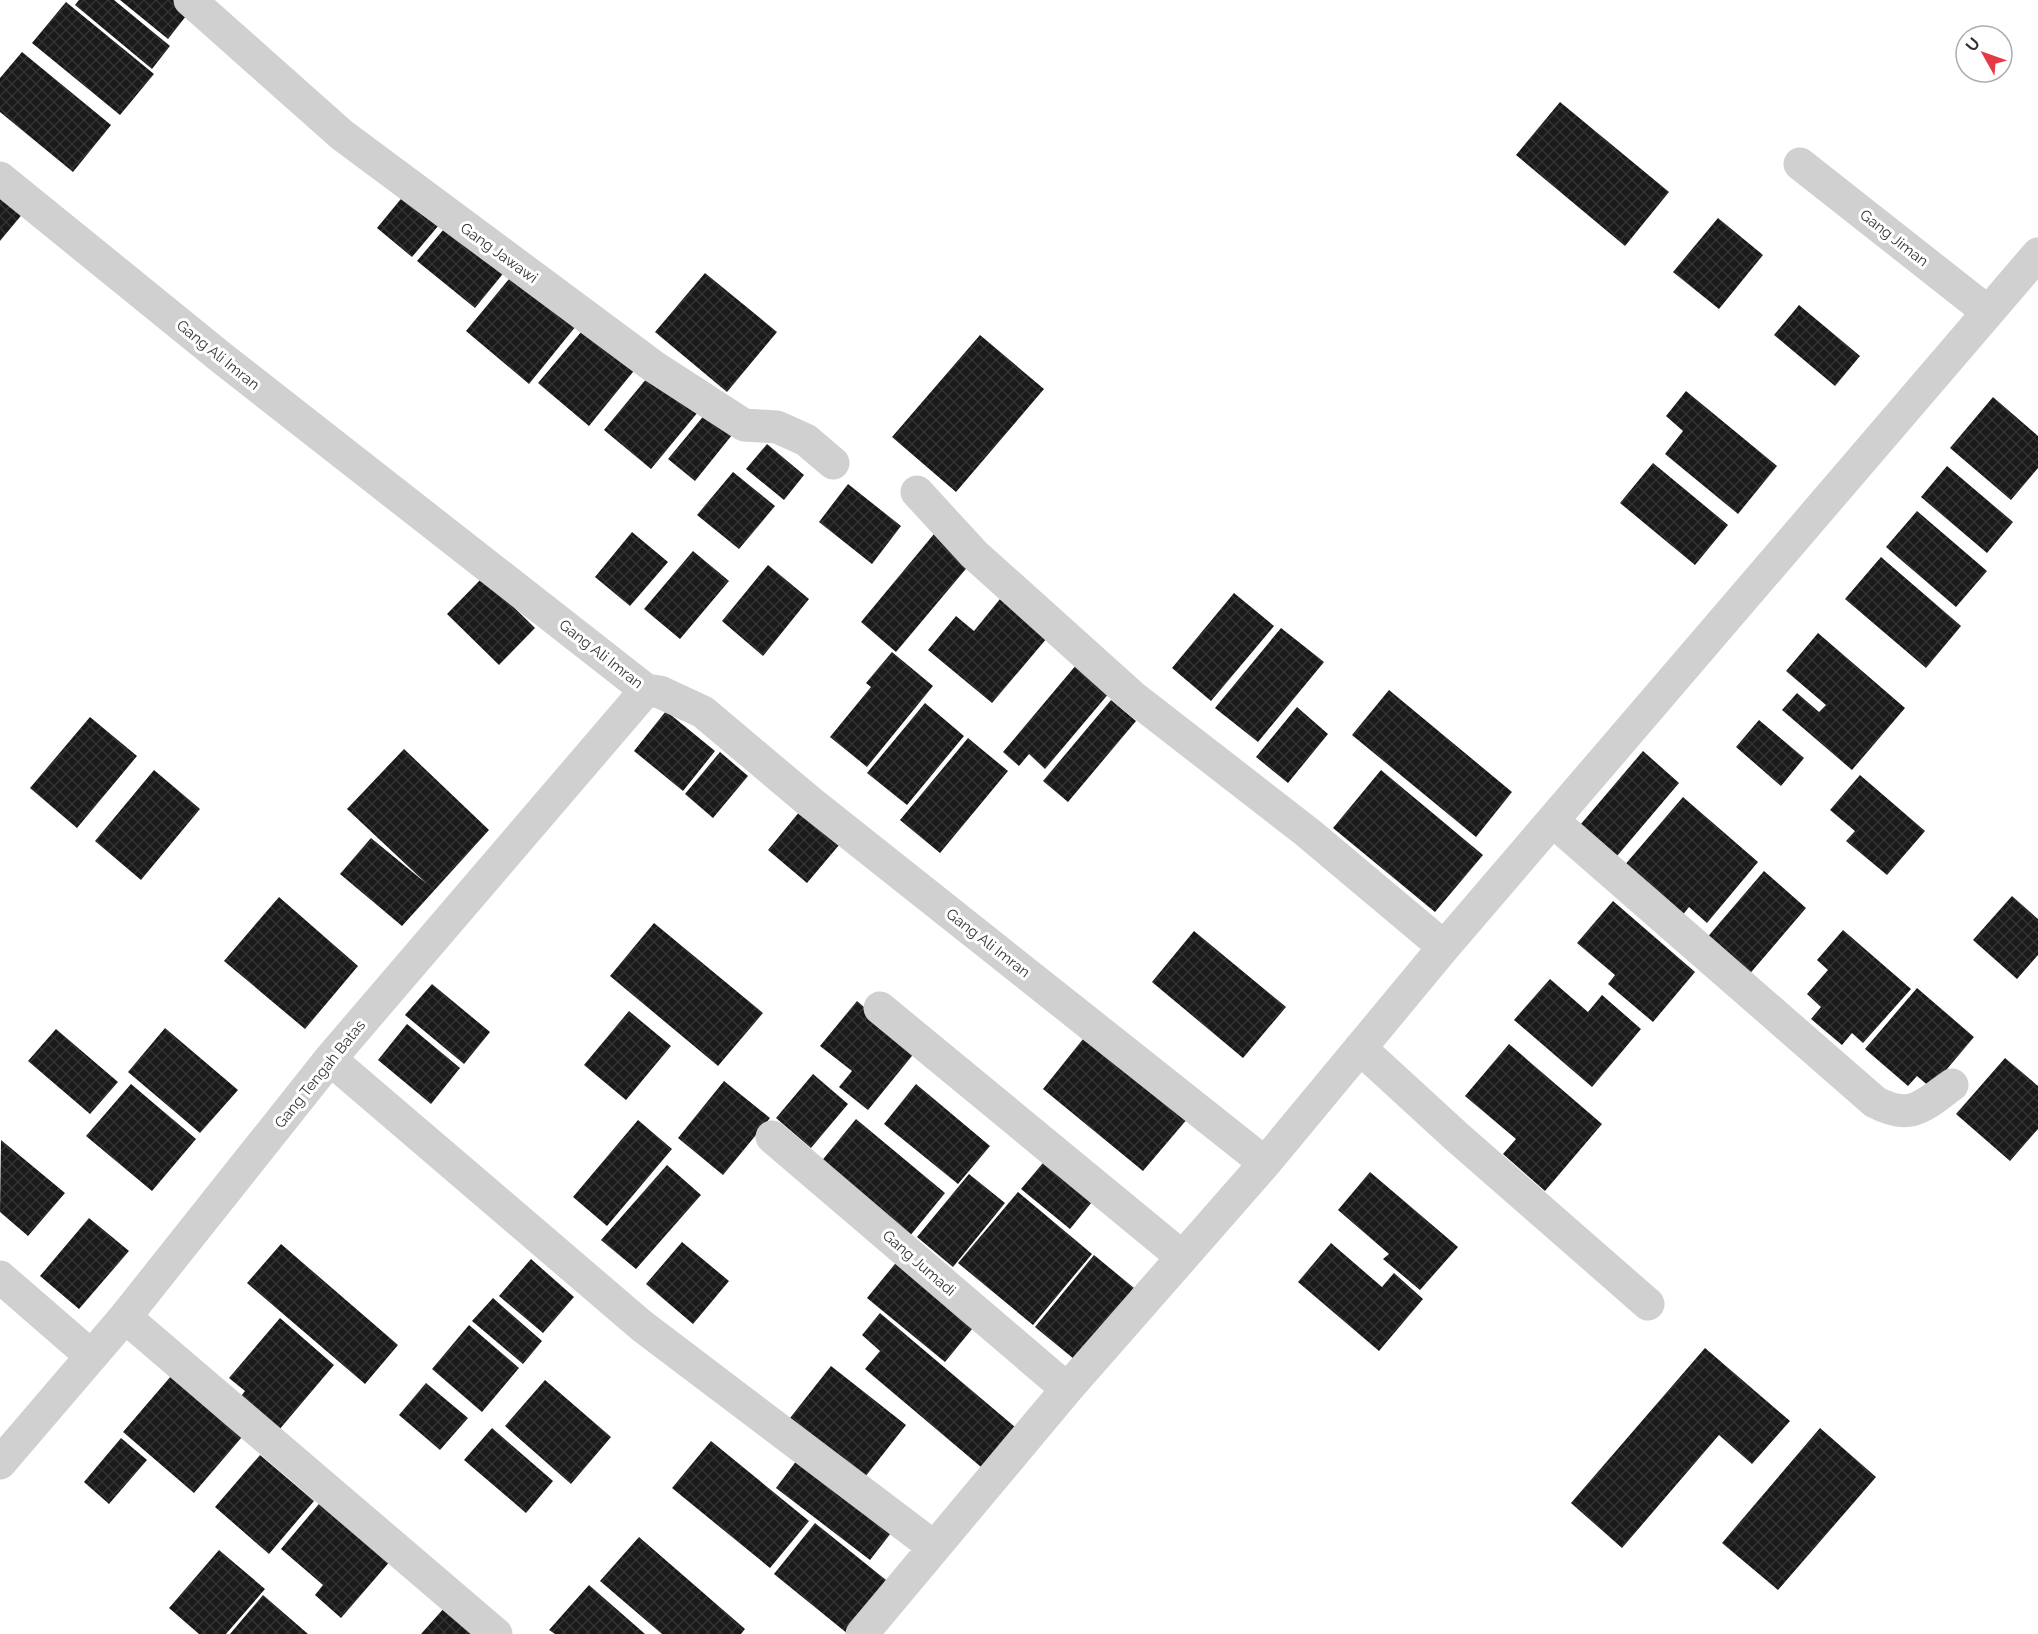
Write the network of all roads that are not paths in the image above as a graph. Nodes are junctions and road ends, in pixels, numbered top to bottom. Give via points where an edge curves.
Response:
1 (190, 0) edge
2 (1800, 164) dead end
3 (0, 178) edge
4 (2038, 254) edge
5 (1988, 312) junction
6 (834, 463) dead end
7 (917, 492) dead end
8 (646, 690) junction
9 (1553, 820) junction
10 (1444, 947) junction
11 (880, 1008) dead end
12 (1360, 1048) junction
13 (330, 1059) junction
14 (1952, 1085) dead end
15 (772, 1137) dead end
16 (1265, 1162) junction
17 (1181, 1256) junction
18 (0, 1277) edge
19 (1648, 1304) dead end
20 (124, 1317) junction
21 (90, 1355) junction
22 (1067, 1389) junction
23 (0, 1462) edge
24 (934, 1547) junction
25 (496, 1634) edge
26 (862, 1634) edge

1 - 6 street, Gang Jawawi via 342,135 653,366 744,425 777,427 806,440
2 - 5 street, Gang Jiman
3 - 8 street, Gang Ali Imran via 223,360
4 - 5 street
5 - 9 street
7 - 10 street via 974,554 1133,697 1307,832
8 - 13 street, Gang Tengah Batas
8 - 16 street, Gang Ali Imran via 660,692 703,712 810,802
9 - 10 street
9 - 14 street via 1875,1102 1893,1111 1919,1109
10 - 12 street
11 - 17 street
12 - 16 street
12 - 19 street
13 - 20 street, Gang Tengah Batas
13 - 24 street via 642,1326
15 - 22 street, Gang Jumadi
16 - 17 street
17 - 22 street
18 - 21 street
20 - 21 street, Gang Tengah Batas
20 - 25 street
21 - 23 street, Gang Tengah Batas
22 - 24 street
24 - 26 street

